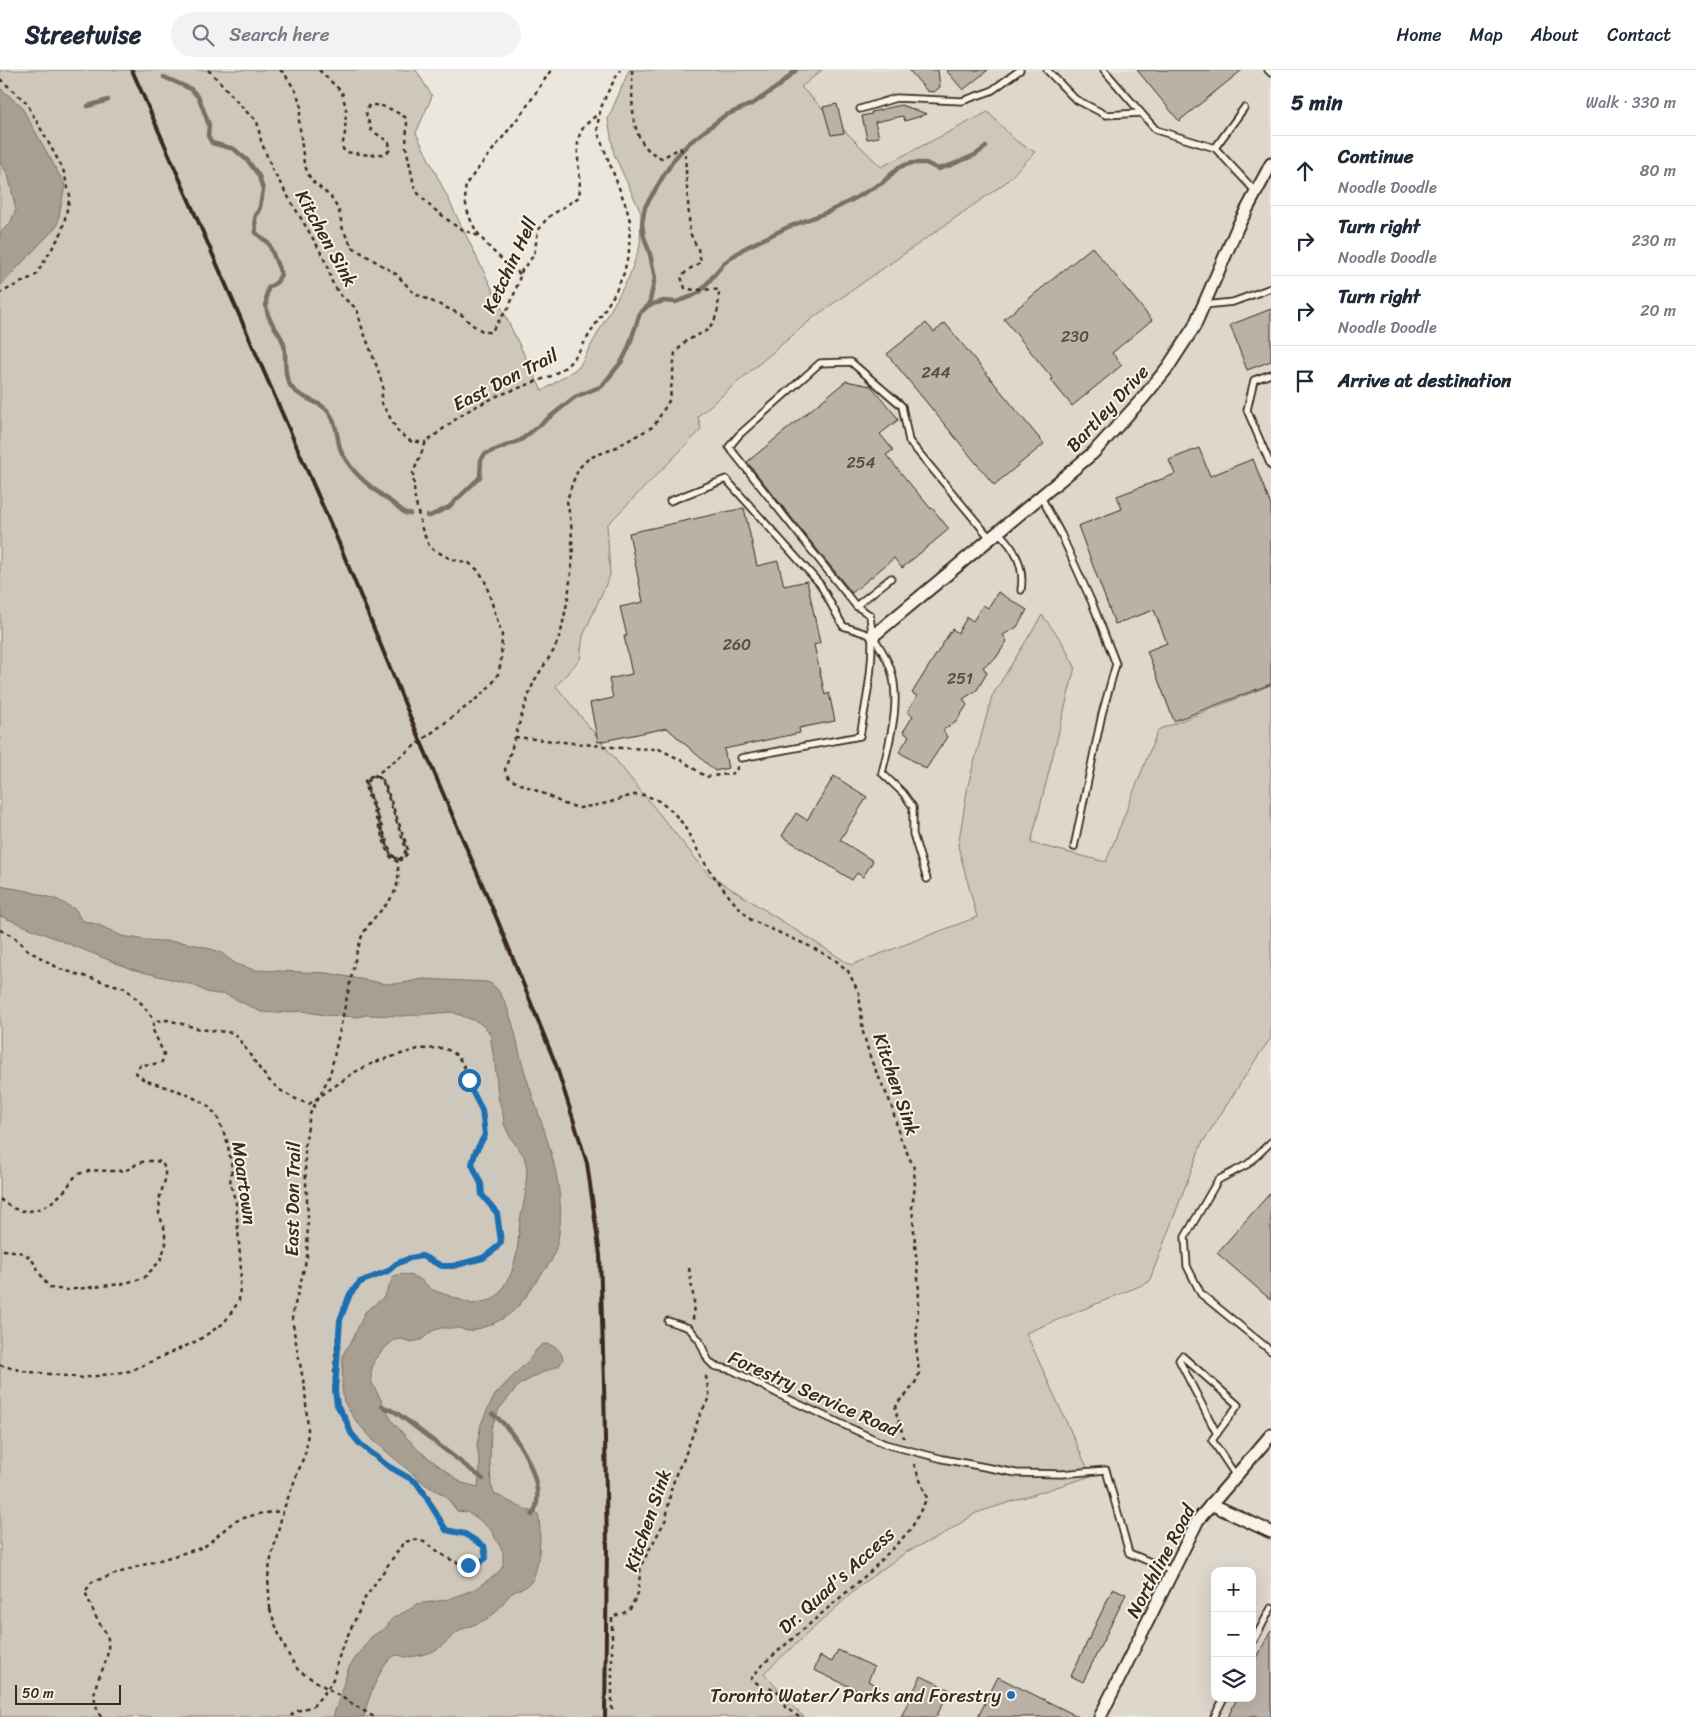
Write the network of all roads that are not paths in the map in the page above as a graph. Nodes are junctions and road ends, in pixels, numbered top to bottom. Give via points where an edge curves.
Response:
1 (1020, 70) edge
2 (1047, 70) edge
3 (1104, 70) edge
4 (1268, 70) edge
5 (1271, 73) edge
6 (1244, 108) dead end
7 (860, 109) dead end
8 (1141, 113) junction
9 (1215, 148) junction
10 (1271, 164) edge
11 (1255, 191) junction
12 (1271, 288) edge
13 (1204, 305) junction
14 (1271, 374) edge
15 (1271, 466) edge
16 (1041, 497) junction
17 (670, 501) dead end
18 (994, 535) junction
19 (891, 578) dead end
20 (1021, 590) dead end
21 (856, 606) junction
22 (873, 636) junction
23 (742, 758) road end
24 (1074, 847) dead end
25 (926, 879) dead end
26 (1271, 1142) edge
27 (668, 1321) dead end
28 (1271, 1351) edge
29 (1217, 1434) junction
30 (1271, 1435) edge
31 (1236, 1476) junction
32 (1211, 1504) junction
33 (1271, 1532) edge
34 (1172, 1571) junction
35 (1271, 1608) edge
36 (1256, 1636) edge
37 (1222, 1702) edge
38 (1100, 1717) edge
39 (1214, 1717) edge

1 - 7 lane via 991,91 962,101 896,98
2 - 8 lane via 1075,99 1106,114
3 - 8 lane
4 - 5 lane
6 - 9 lane
8 - 9 lane via 1156,130
9 - 11 lane
10 - 11 street, Bartley Drive
11 - 13 street, Bartley Drive
12 - 13 lane via 1233,302
13 - 16 street, Bartley Drive via 1168,367 1143,398 1094,453
14 - 15 lane via 1254,380 1247,410
16 - 18 street, Bartley Drive
16 - 24 lane via 1061,534 1116,664
17 - 22 lane via 726,479 820,584 843,626
18 - 20 lane via 1007,540 1017,556 1022,576
18 - 21 lane via 909,441 902,406 851,362 820,363 729,446
18 - 22 street, Bartley Drive
19 - 21 lane
21 - 22 lane via 870,616
22 - 23 lane via 860,736
22 - 25 lane via 890,665 896,692 882,773 913,807 913,834
26 - 28 lane via 1248,1164 1218,1180 1185,1238 1186,1266 1201,1294
27 - 34 lane, Forestry Service Road via 692,1331 712,1365 732,1370 885,1444 1016,1472 1062,1474 1106,1470 1129,1553
29 - 29 lane via 1238,1405 1182,1356 1179,1360
29 - 31 lane via 1212,1440
30 - 31 street, Northline Road
31 - 32 street, Northline Road
32 - 33 street
32 - 34 street, Northline Road via 1198,1520
34 - 38 street, Northline Road
35 - 36 lane
37 - 39 lane

